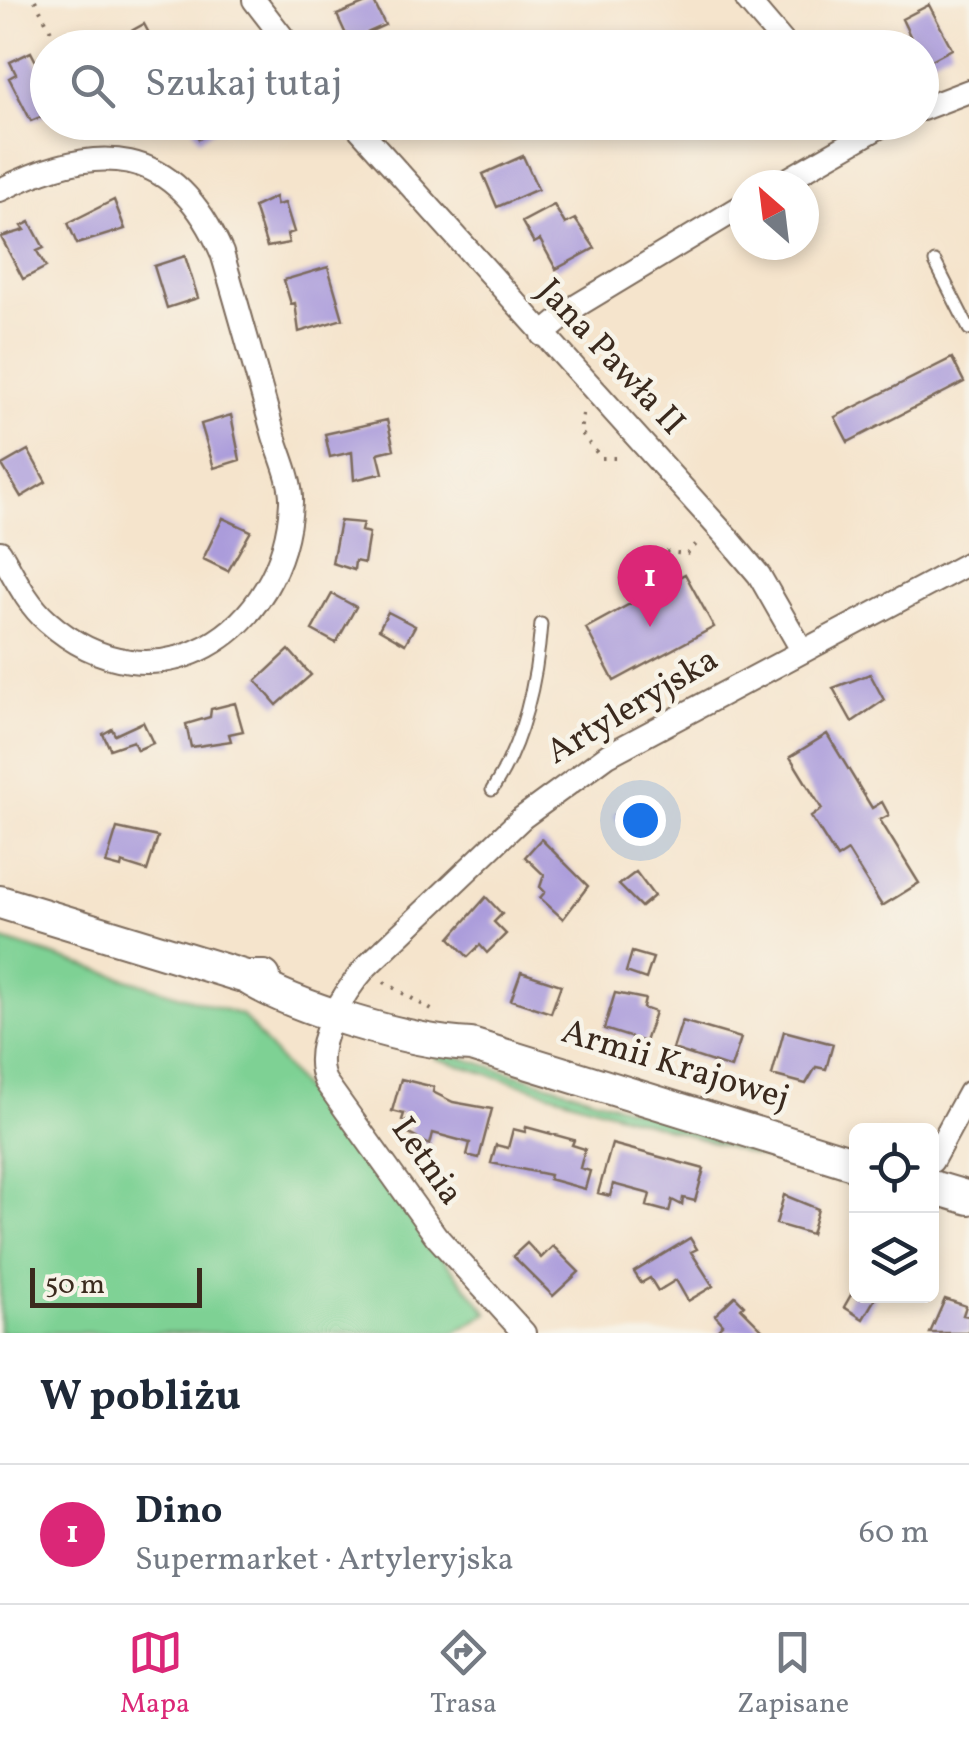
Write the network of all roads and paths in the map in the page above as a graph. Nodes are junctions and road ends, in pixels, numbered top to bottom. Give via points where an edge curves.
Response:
1 (35, 0) edge
2 (254, 0) edge
3 (747, 0) edge
4 (51, 30) edge
5 (277, 30) edge
6 (773, 30) edge
7 (969, 91) edge
8 (939, 102) edge
9 (369, 140) edge
10 (833, 140) edge
11 (796, 170) edge
12 (0, 190) edge
13 (729, 215) edge
14 (935, 262) dead end
15 (969, 329) edge
16 (542, 335) junction
17 (700, 540) dead end
18 (0, 552) edge
19 (666, 552) dead end
20 (969, 564) edge
21 (541, 624) dead end
22 (802, 650) junction
23 (492, 790) dead end
24 (0, 902) edge
25 (377, 977) dead end
26 (340, 1005) junction
27 (433, 1019) dead end
28 (969, 1093) edge
29 (939, 1148) edge
30 (849, 1162) edge
31 (939, 1189) edge
32 (969, 1198) edge
33 (524, 1333) edge

1 - 4 path
2 - 5 street
3 - 6 street
7 - 8 street
9 - 16 street, Jana Pawła II
10 - 11 street
12 - 18 street via 64,162 106,156 140,166 189,197 222,254 292,498 274,574 256,607 218,643 162,662 134,662 72,640 38,612
13 - 16 street
14 - 15 lane
16 - 22 street, Jana Pawła II via 759,575
17 - 19 path via 687,554
20 - 22 street, Artyleryjska
21 - 23 lane via 534,679 505,770
22 - 26 street, Artyleryjska via 608,755 522,818 368,966
24 - 26 street, Armii Krajowej via 246,977 274,994
25 - 27 path via 434,1008
26 - 30 street, Armii Krajowej via 444,1028 471,1046
26 - 33 street, Letnia via 321,1056 325,1081 436,1236
28 - 29 street
31 - 32 street

